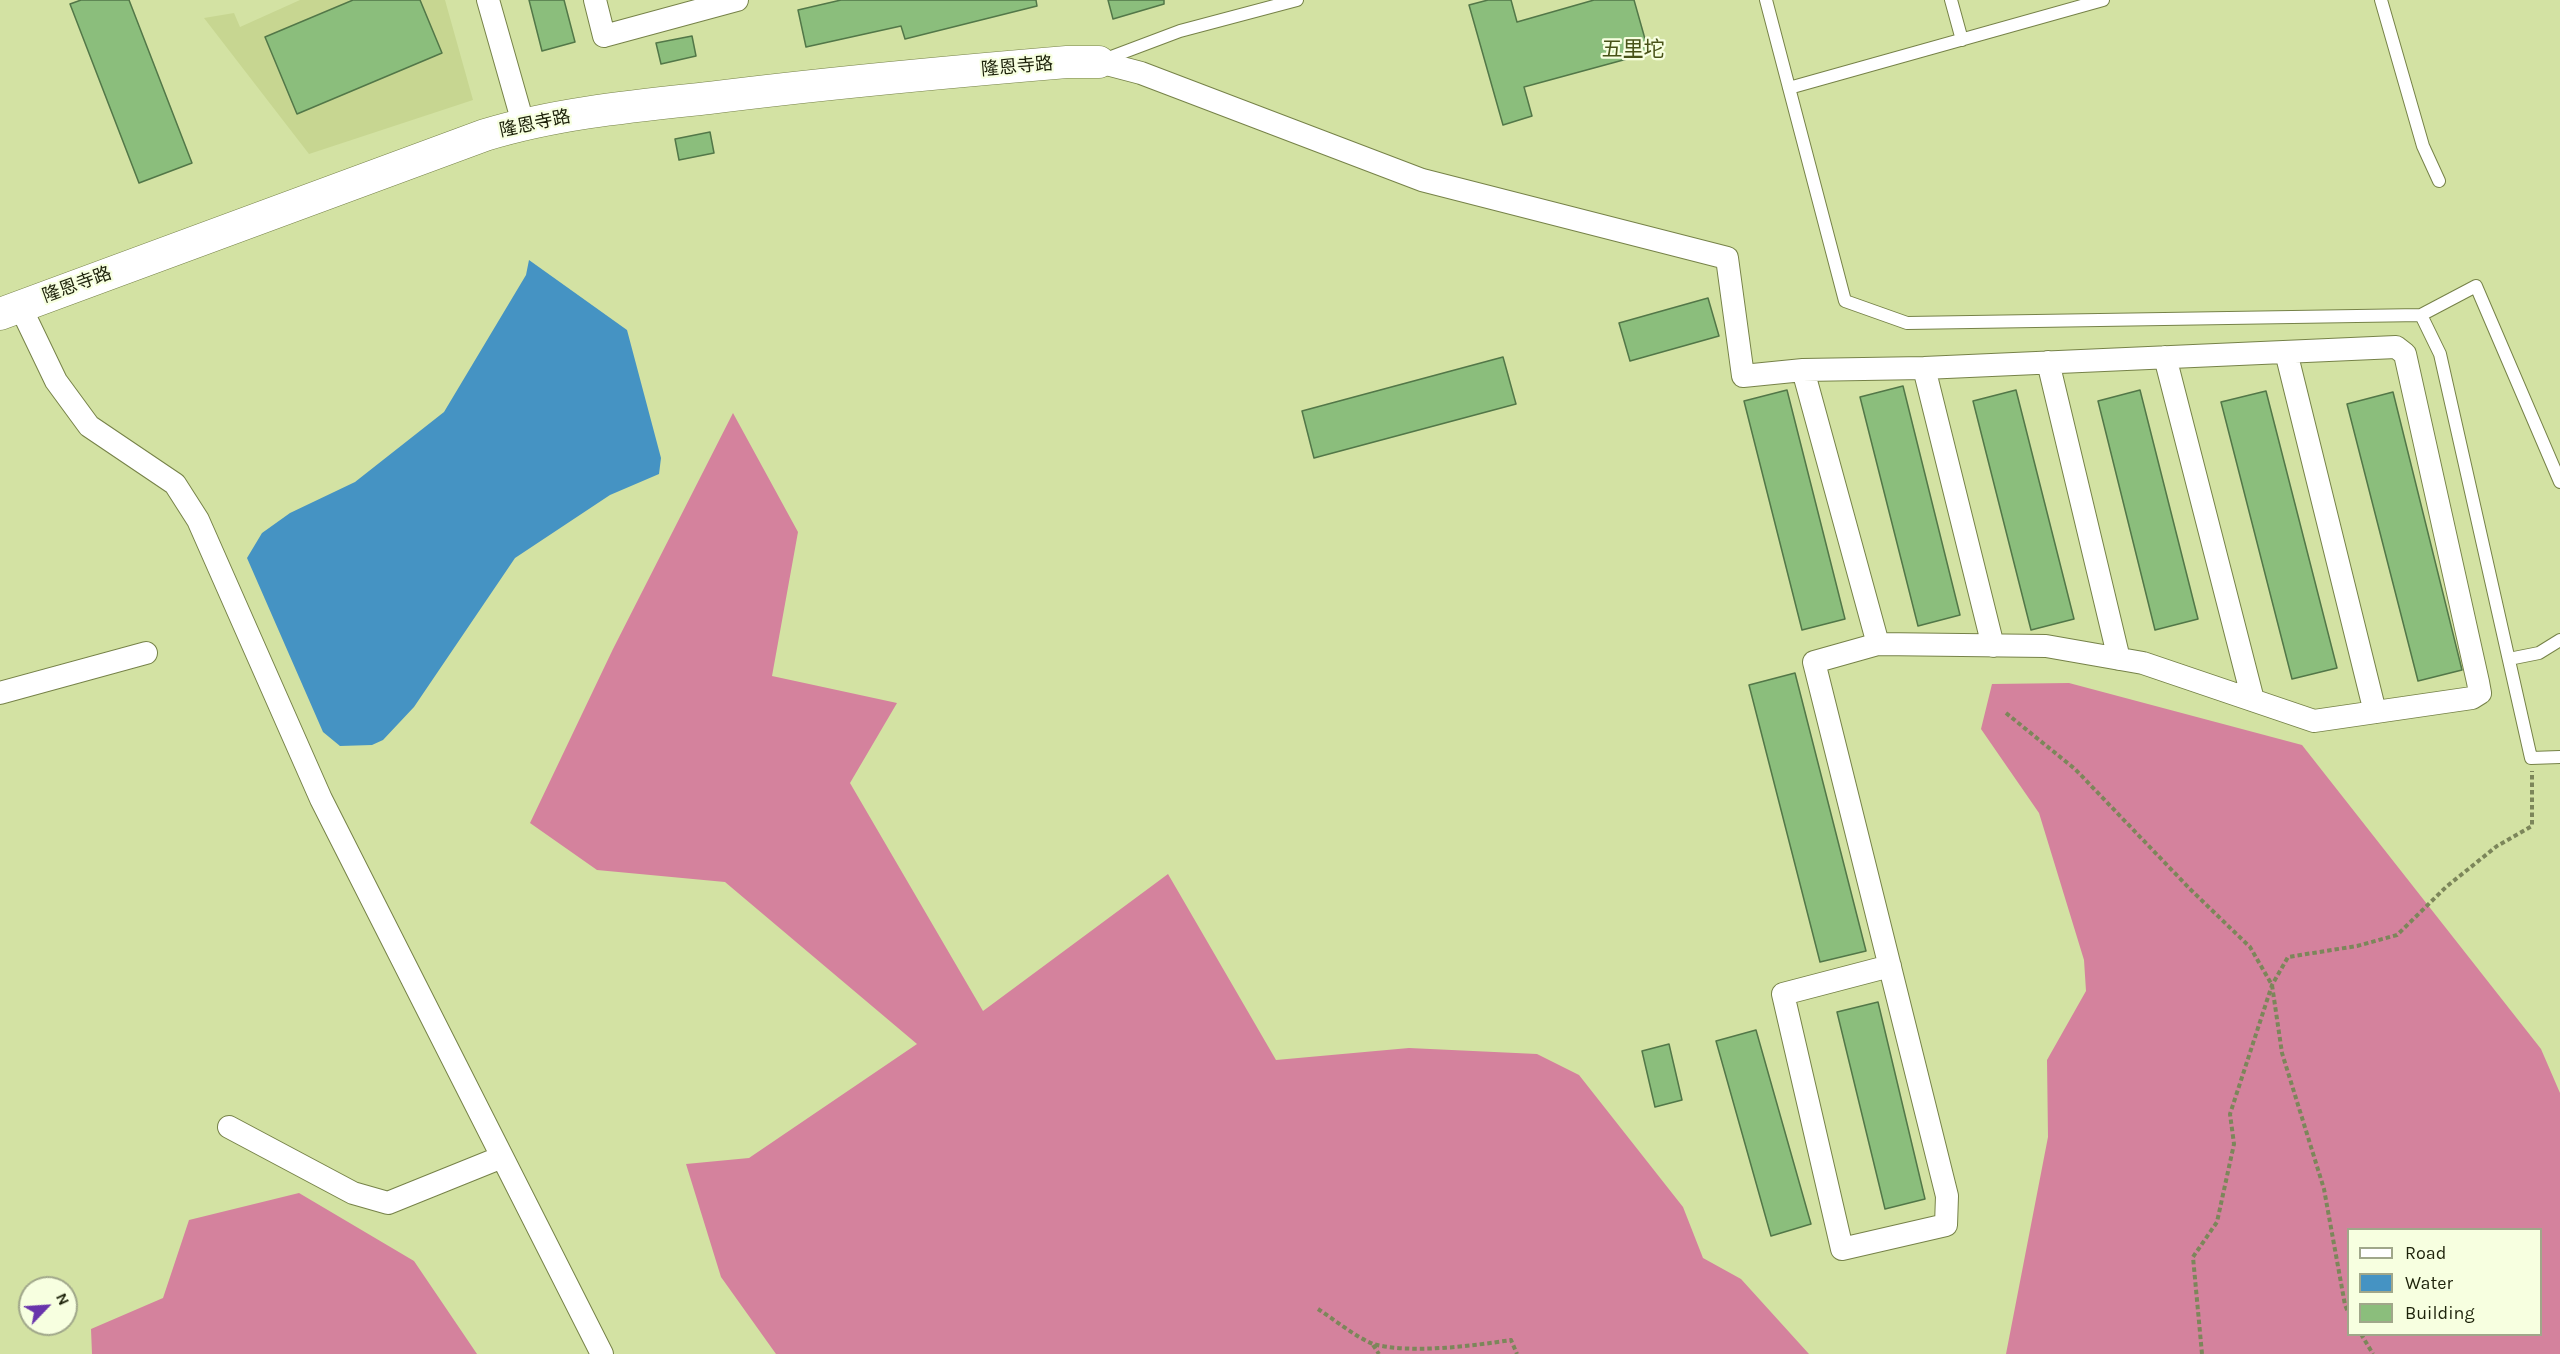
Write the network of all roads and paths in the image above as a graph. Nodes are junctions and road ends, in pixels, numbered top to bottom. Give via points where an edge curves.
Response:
1 (488, 0) edge
2 (595, 0) edge
3 (737, 0) edge
4 (1297, 0) edge
5 (1766, 0) edge
6 (1951, 0) edge
7 (2103, 0) edge
8 (2381, 0) edge
9 (1962, 40) junction
10 (1099, 62) junction
11 (1789, 88) junction
12 (523, 123) junction
13 (2439, 181) dead end
14 (10, 310) edge
15 (2421, 315) junction
16 (2286, 352) junction
17 (2165, 357) junction
18 (2048, 362) junction
19 (1924, 368) junction
20 (1803, 369) junction
21 (2560, 482) edge
22 (2560, 640) edge
23 (1878, 644) junction
24 (1993, 645) junction
25 (146, 653) dead end
26 (2119, 659) junction
27 (2509, 659) junction
28 (0, 693) edge
29 (2253, 700) junction
30 (2375, 712) junction
31 (2006, 713) dead end
32 (2560, 757) edge
33 (2531, 758) junction
34 (1890, 966) junction
35 (2272, 985) junction
36 (229, 1127) dead end
37 (502, 1157) junction
38 (2347, 1308) edge
39 (1318, 1309) dead end
40 (2362, 1336) edge
41 (1372, 1344) junction
42 (602, 1354) edge
43 (1379, 1354) edge
44 (1517, 1354) edge
45 (2202, 1354) edge
46 (2373, 1354) edge

1 - 12 street
2 - 3 street via 604,36
4 - 10 lane via 1180,31
5 - 11 lane
6 - 9 lane
7 - 9 lane
8 - 13 lane via 2423,146
9 - 11 lane
10 - 12 street, 隆恩寺路 via 775,90
10 - 20 street via 1141,73 1422,180 1727,258 1743,376
11 - 15 lane via 1845,301 1907,323
12 - 14 street, 隆恩寺路
14 - 37 street via 88,426 175,484 198,520 321,799
15 - 21 lane via 2476,286
15 - 27 lane via 2440,354
16 - 17 street
16 - 30 street
16 - 30 street via 2396,347 2404,354 2480,693 2472,698
17 - 18 street
17 - 29 street
18 - 19 street
18 - 26 street
19 - 20 street
19 - 24 street
20 - 23 street
22 - 27 lane via 2539,654
23 - 24 street
23 - 34 street via 1814,662
24 - 26 street via 2046,646
25 - 28 street
26 - 29 street via 2143,663
27 - 33 lane
29 - 30 street via 2314,721
31 - 35 path via 2075,769 2250,947
32 - 33 lane
33 - 35 path via 2532,826 2497,846 2397,934 2357,946 2288,957
34 - 34 street via 1947,1196 1946,1225 1842,1249 1783,994
35 - 38 path via 2282,1053 2324,1189
35 - 45 path via 2230,1114 2234,1144 2217,1222 2193,1257
36 - 37 street via 353,1193 388,1203
37 - 42 street
39 - 41 path
40 - 46 path
41 - 43 path
41 - 44 path via 1396,1350 1448,1350 1511,1340

